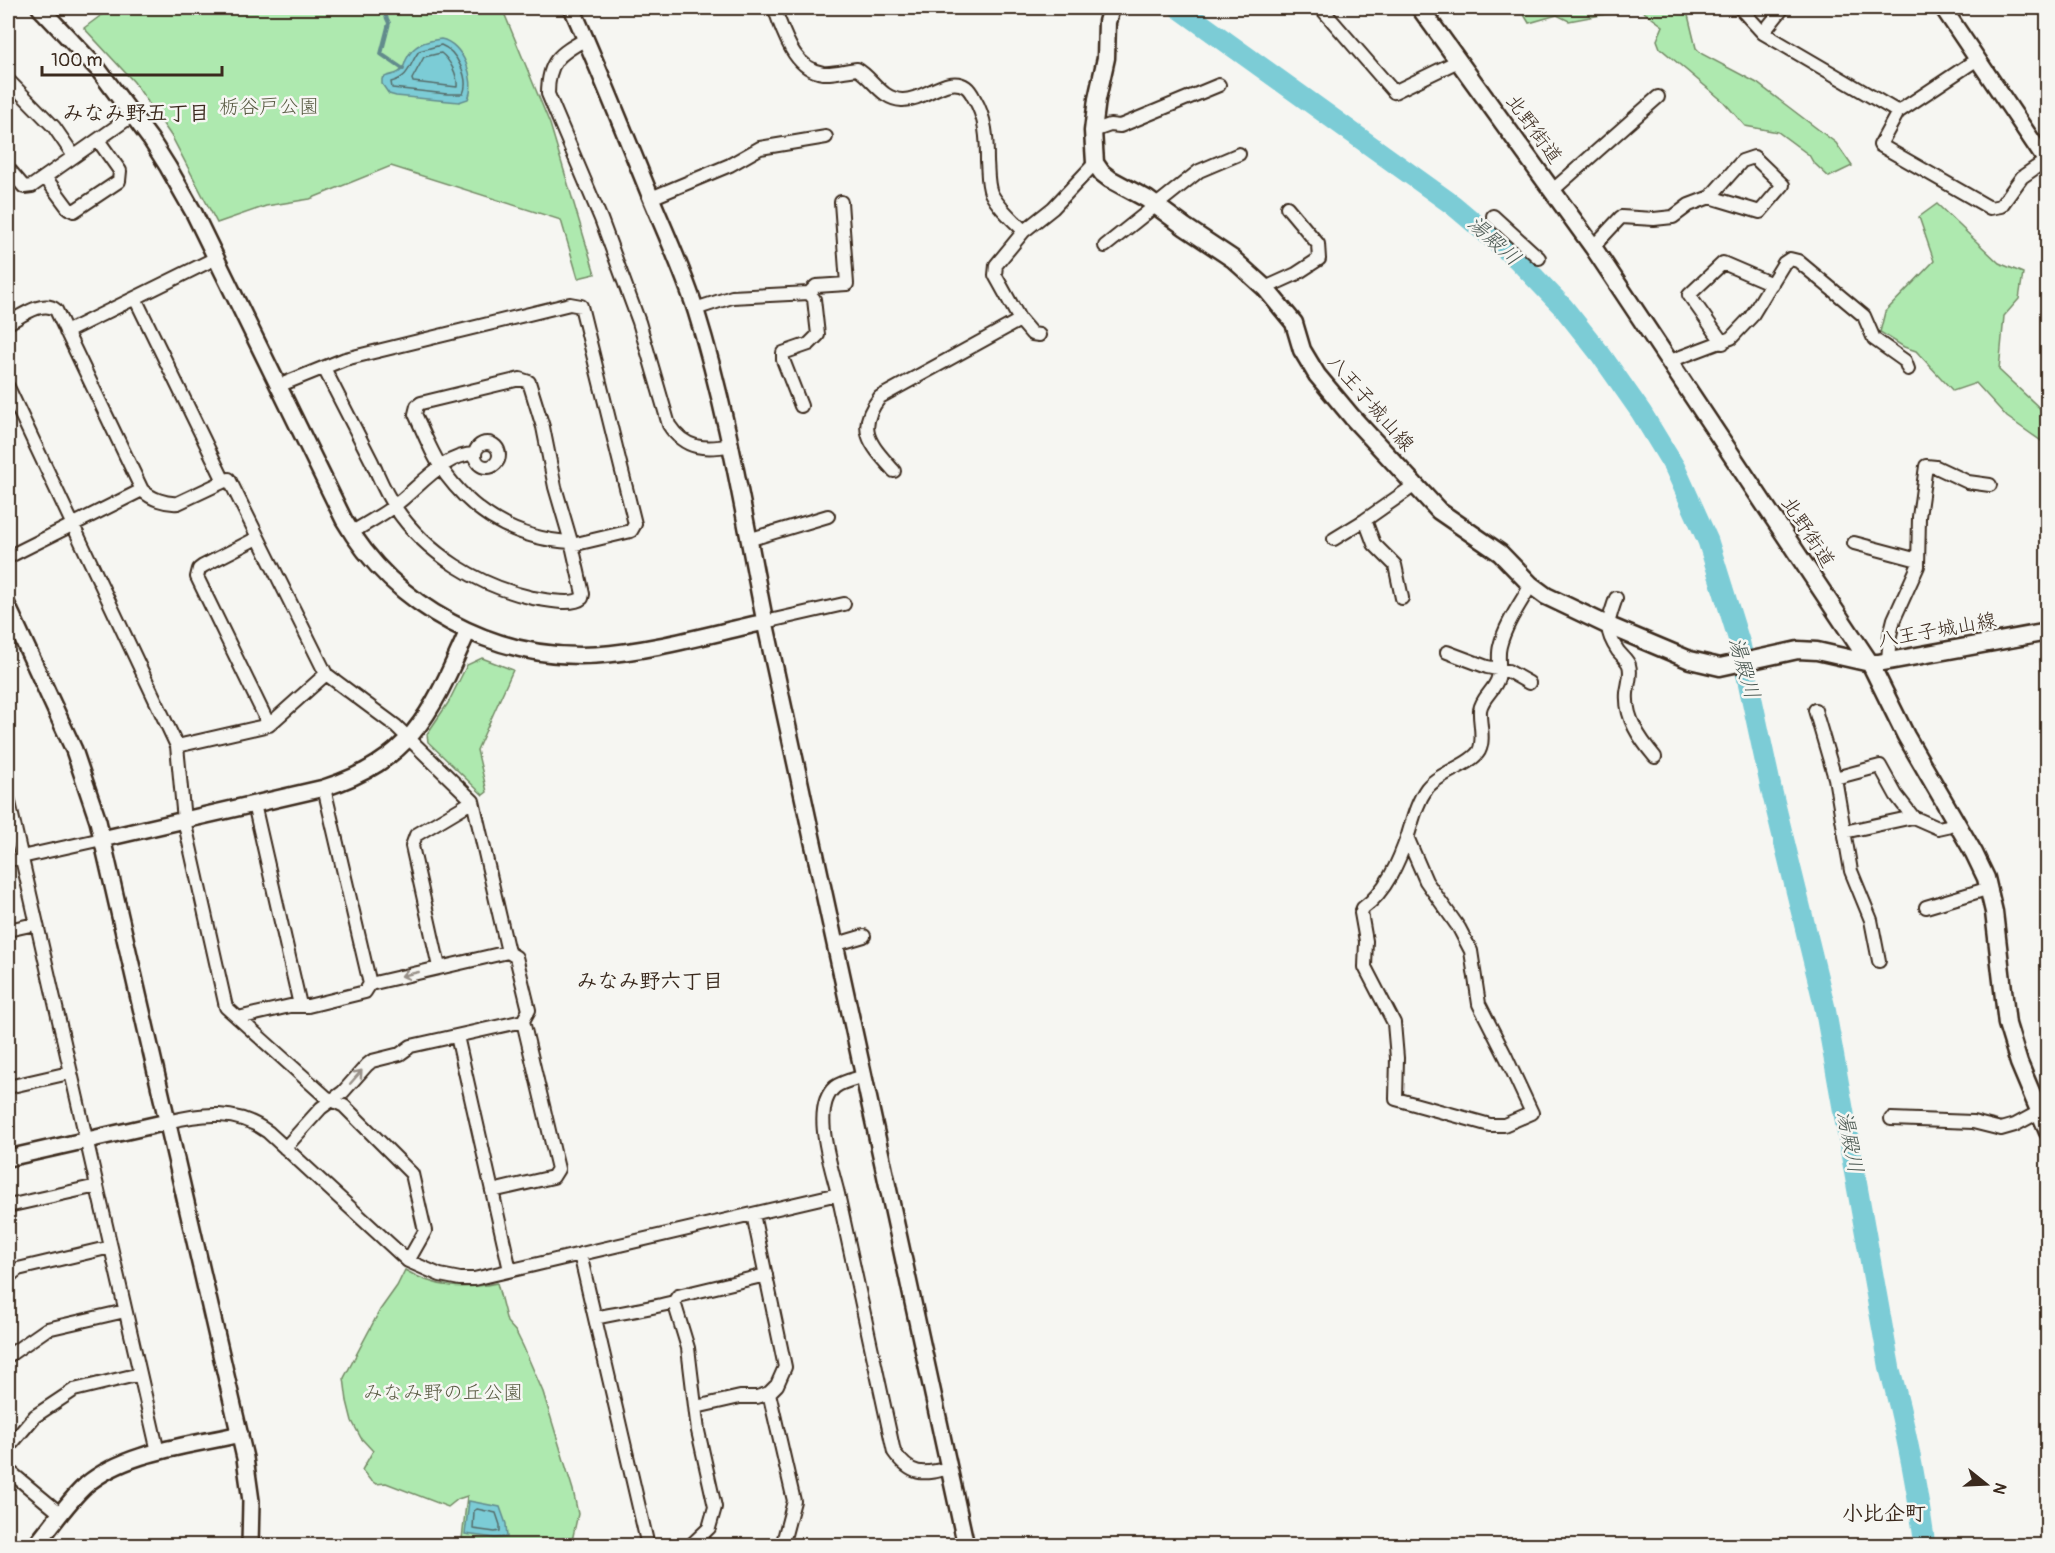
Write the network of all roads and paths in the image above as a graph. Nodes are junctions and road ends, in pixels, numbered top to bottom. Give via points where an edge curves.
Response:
1 (40, 8) edge
2 (572, 8) edge
3 (774, 8) edge
4 (1111, 8) edge
5 (1321, 8) edge
6 (1420, 8) edge
7 (1740, 8) edge
8 (1783, 8) edge
9 (1943, 8) edge
10 (1763, 33) junction
11 (586, 39) junction
12 (1976, 60) junction
13 (1458, 61) junction
14 (8, 80) edge
15 (1219, 85) dead end
16 (1658, 97) dead end
17 (1898, 112) junction
18 (133, 115) junction
19 (1093, 131) junction
20 (826, 137) dead end
21 (98, 140) junction
22 (1239, 154) dead end
23 (74, 156) junction
24 (2047, 161) edge
25 (1095, 163) junction
26 (8, 168) edge
27 (45, 177) junction
28 (1553, 190) junction
29 (1710, 197) junction
30 (651, 198) junction
31 (841, 202) dead end
32 (1157, 206) junction
33 (1287, 207) dead end
34 (1493, 216) dead end
35 (1024, 231) junction
36 (1105, 246) dead end
37 (1593, 246) junction
38 (216, 258) junction
39 (1539, 258) dead end
40 (1772, 284) junction
41 (1265, 288) junction
42 (809, 293) junction
43 (135, 298) junction
44 (695, 309) junction
45 (1020, 320) junction
46 (8, 324) edge
47 (66, 332) junction
48 (1039, 335) dead end
49 (1723, 342) junction
50 (1670, 361) junction
51 (324, 368) junction
52 (1908, 369) dead end
53 (278, 386) junction
54 (8, 387) edge
55 (801, 406) dead end
56 (732, 445) junction
57 (475, 454) dead end
58 (441, 467) junction
59 (894, 471) dead end
60 (224, 481) junction
61 (1415, 485) junction
62 (1990, 485) dead end
63 (142, 490) junction
64 (394, 506) junction
65 (828, 516) dead end
66 (1365, 520) junction
67 (72, 525) junction
68 (351, 533) junction
69 (257, 538) junction
70 (1334, 538) dead end
71 (748, 540) junction
72 (1854, 543) dead end
73 (571, 544) junction
74 (8, 557) edge
75 (1918, 560) junction
76 (1531, 585) junction
77 (1402, 598) dead end
78 (1616, 598) dead end
79 (844, 604) dead end
80 (8, 607) edge
81 (765, 622) junction
82 (1607, 625) junction
83 (468, 631) junction
84 (2048, 632) edge
85 (1447, 652) dead end
86 (1888, 660) junction
87 (1870, 663) junction
88 (1499, 670) junction
89 (326, 674) junction
90 (1529, 683) dead end
91 (1815, 710) dead end
92 (269, 725) junction
93 (409, 738) junction
94 (177, 746) junction
95 (1655, 757) dead end
96 (1835, 778) junction
97 (324, 788) junction
98 (8, 798) edge
99 (473, 801) junction
100 (254, 804) junction
101 (1914, 818) junction
102 (184, 820) junction
103 (1956, 822) junction
104 (1844, 832) junction
105 (1407, 837) junction
106 (102, 839) junction
107 (21, 857) junction
108 (8, 860) edge
109 (1990, 888) junction
110 (1926, 907) dead end
111 (35, 924) junction
112 (8, 930) edge
113 (864, 936) dead end
114 (837, 944) junction
115 (508, 952) junction
116 (1879, 961) dead end
117 (439, 967) junction
118 (370, 984) junction
119 (300, 1005) junction
120 (238, 1018) junction
121 (523, 1021) junction
122 (457, 1036) junction
123 (69, 1073) junction
124 (865, 1076) junction
125 (8, 1088) edge
126 (332, 1100) junction
127 (2039, 1112) junction
128 (1891, 1119) dead end
129 (167, 1122) junction
130 (2048, 1132) edge
131 (87, 1140) junction
132 (285, 1148) junction
133 (8, 1158) edge
134 (97, 1185) junction
135 (492, 1191) junction
136 (838, 1194) junction
137 (8, 1206) edge
138 (753, 1214) junction
139 (111, 1247) junction
140 (580, 1254) junction
141 (408, 1261) junction
142 (510, 1270) junction
143 (766, 1275) junction
144 (8, 1277) edge
145 (674, 1302) junction
146 (125, 1311) junction
147 (596, 1318) junction
148 (8, 1356) edge
149 (140, 1374) junction
150 (769, 1394) junction
151 (696, 1407) junction
152 (240, 1434) junction
153 (8, 1448) edge
154 (158, 1452) junction
155 (949, 1468) junction
156 (8, 1470) edge
157 (61, 1515) junction
158 (35, 1545) edge
159 (250, 1545) edge
160 (648, 1545) edge
161 (690, 1545) edge
162 (782, 1545) edge
163 (966, 1545) edge

1 - 18 street via 98,69
2 - 11 street
3 - 35 street via 797,59 811,70 826,73 857,69 884,94 902,100 918,99 947,84 959,83 968,88 986,127 990,192
4 - 19 main road
5 - 13 street via 1394,92
6 - 13 main road, 北野街道
7 - 10 street
8 - 10 street
9 - 12 street
10 - 17 street
11 - 30 street
11 - 56 street via 567,49 553,63 548,94 639,322 669,425 675,434 695,446 710,449
12 - 17 street
12 - 24 street
13 - 28 main road, 北野街道
14 - 23 street via 54,127
15 - 19 street via 1120,126
16 - 28 street
17 - 24 street via 1880,145 1990,208 2001,206 2022,177
18 - 21 street
18 - 38 street via 173,175
19 - 25 main road
20 - 30 street via 760,148
21 - 23 street
21 - 27 street via 120,171 119,181 74,211
22 - 32 street via 1199,171
23 - 27 street
25 - 32 main road, 八王子城山線 via 1110,179
25 - 35 street via 1053,208
26 - 27 street via 28,188
28 - 37 main road, 北野街道
29 - 29 street via 1742,161 1754,157 1783,184 1760,212
29 - 37 street via 1672,217 1621,217
30 - 44 street
31 - 42 street via 847,284 816,286
32 - 36 street
32 - 41 main road, 八王子城山線 via 1233,259
33 - 41 street via 1317,244 1319,259
34 - 39 street
35 - 45 street via 996,265 995,275
37 - 50 main road, 北野街道
38 - 43 street
38 - 53 street
40 - 49 street via 1751,317
40 - 49 street via 1723,263 1689,295
40 - 52 street via 1784,263 1790,259 1798,261 1864,316 1874,339 1905,361
41 - 61 main road, 八王子城山線 via 1294,323 1305,357 1317,375
42 - 44 street via 732,297
42 - 55 street via 814,299 818,335 809,344 783,353
43 - 47 street
43 - 60 street
44 - 56 street
45 - 48 street via 1032,334
45 - 59 street via 880,397 869,411 866,424 869,437
46 - 47 street via 49,305 56,310
47 - 63 street
49 - 50 street
50 - 87 main road, 北野街道
51 - 53 street
51 - 64 street
51 - 73 street via 345,359 570,304 581,306 635,524 631,531
53 - 68 street
54 - 67 street
56 - 71 street
57 - 58 street via 458,457
58 - 64 street
58 - 73 street via 464,496 490,518 527,535
58 - 73 street via 415,414 417,406 520,378 525,380 531,385 543,427
60 - 63 street via 170,504 147,496
60 - 69 street via 229,479
61 - 66 street
61 - 76 main road, 八王子城山線 via 1439,511 1500,553
62 - 75 street via 1968,482 1926,466
63 - 67 street
64 - 68 street
64 - 73 street via 411,528 447,560 485,583 511,593 579,601 583,594
65 - 71 street
66 - 70 street
66 - 77 street via 1374,544 1395,565
67 - 74 street
67 - 94 street
68 - 83 street via 401,589
69 - 89 street
69 - 92 street via 203,566 198,577
71 - 81 street
72 - 75 street
75 - 86 street via 1894,619
76 - 82 main road, 八王子城山線
76 - 88 street via 1505,631 1499,648
78 - 82 street
79 - 81 street
80 - 106 street via 74,750
81 - 83 street via 596,655 511,647
81 - 114 street
82 - 87 main road, 八王子城山線 via 1714,666 1790,650
82 - 95 street via 1610,638 1629,662 1627,696 1637,735
83 - 93 street via 437,700
84 - 86 main road, 八王子城山線
85 - 88 street
86 - 87 main road, 八王子城山線
87 - 103 main road, 北野街道
88 - 90 street
88 - 105 street via 1498,680 1480,710 1479,751 1427,788
89 - 92 street
89 - 93 street
91 - 96 street
92 - 94 street
93 - 97 street via 375,766
93 - 99 street
94 - 102 street
96 - 101 street via 1880,766
96 - 104 street
97 - 100 street
97 - 118 street
98 - 107 street
99 - 115 street
99 - 117 street via 416,835 412,846
100 - 102 street
100 - 119 street
101 - 103 street via 1938,828
101 - 104 street
102 - 106 street
102 - 120 street via 226,1007
103 - 109 main road, 北野街道
104 - 116 street via 1851,871 1871,920
105 - 105 street via 1382,888 1361,913 1365,967 1394,1023 1396,1099 1490,1125 1504,1125 1532,1113 1479,1004 1471,951 1426,881
106 - 107 street
106 - 129 street
107 - 108 street
107 - 111 street
109 - 110 street
109 - 127 main road, 北野街道 via 2007,1024
111 - 112 street
111 - 123 street
113 - 114 street
114 - 124 street
115 - 117 street
115 - 121 street via 516,957 529,1010
117 -> 118 street
118 - 119 street via 365,992
119 - 120 street
120 - 126 street
121 - 122 street
121 - 135 street via 558,1169 553,1177
126 -> 122 street via 372,1061 400,1054 411,1046
122 - 135 street
123 - 125 street
123 - 131 street
124 - 136 street via 835,1087 823,1107 822,1125
124 - 155 street
126 - 132 street
126 - 141 street via 344,1106 412,1174 425,1231
127 - 128 street via 2001,1130 1973,1122
127 - 130 main road, 北野街道
129 - 131 street
129 - 132 street via 203,1114 237,1117 263,1128
129 - 152 street
131 - 133 street
131 - 134 street
132 - 141 street
134 - 137 street
134 - 139 street
135 - 142 street
136 - 138 street
136 - 155 street via 894,1452 904,1466 916,1472 933,1473
138 - 140 street
138 - 143 street
139 - 144 street via 18,1269
139 - 146 street
140 - 142 street
140 - 147 street
141 - 142 street via 460,1279 484,1278
143 - 145 street via 678,1296
143 - 150 street via 785,1367
145 - 147 street
145 - 151 street via 688,1348
146 - 148 street via 47,1329
146 - 149 street
147 - 160 street
149 - 153 street via 74,1390 35,1416
149 - 154 street
150 - 151 street
150 - 162 street via 794,1501
151 - 161 street via 715,1508 709,1528
152 - 154 street
152 - 159 street via 250,1486
154 - 157 street via 103,1472 84,1486
155 - 163 street
156 - 157 street
157 - 158 street

